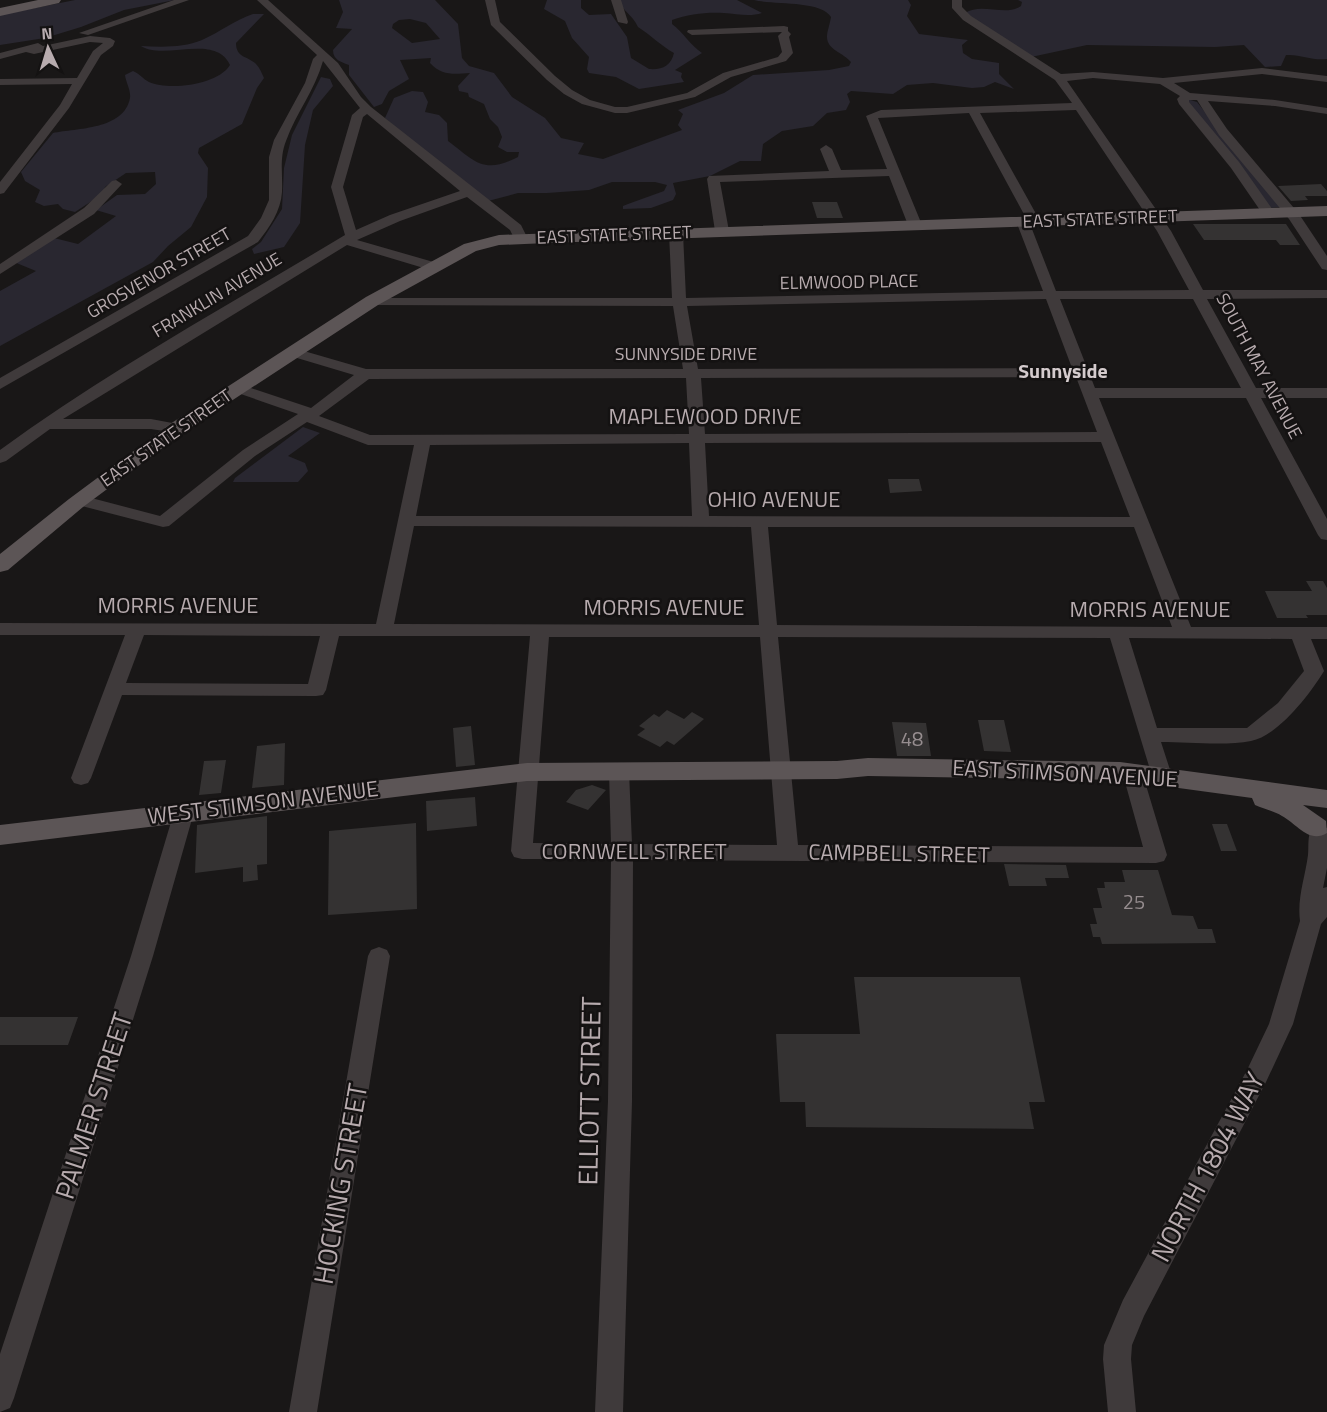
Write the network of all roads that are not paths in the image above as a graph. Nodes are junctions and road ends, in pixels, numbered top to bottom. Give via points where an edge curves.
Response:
1 (55, 0) edge
2 (184, 0) edge
3 (262, 0) edge
4 (616, 0) edge
5 (957, 0) edge
6 (492, 1) edge
7 (0, 12) edge
8 (623, 22) dead end
9 (692, 32) dead end
10 (26, 50) junction
11 (0, 56) edge
12 (324, 56) junction
13 (1059, 78) junction
14 (1327, 79) edge
15 (80, 81) junction
16 (1163, 81) junction
17 (0, 82) edge
18 (1187, 96) junction
19 (1202, 99) junction
20 (1079, 106) junction
21 (367, 109) junction
22 (973, 110) junction
23 (1324, 117) edge
24 (826, 148) dead end
25 (894, 172) junction
26 (836, 174) junction
27 (116, 184) dead end
28 (0, 190) edge
29 (468, 192) junction
30 (1327, 211) edge
31 (1269, 213) junction
32 (1290, 213) junction
33 (1155, 217) junction
34 (1028, 221) junction
35 (915, 225) junction
36 (722, 231) junction
37 (676, 233) junction
38 (349, 239) junction
39 (520, 239) junction
40 (432, 266) junction
41 (1327, 266) edge
42 (0, 270) edge
43 (1327, 294) edge
44 (1052, 295) junction
45 (1199, 295) junction
46 (372, 301) junction
47 (680, 302) junction
48 (292, 352) junction
49 (1082, 372) junction
50 (692, 374) junction
51 (365, 375) junction
52 (0, 384) edge
53 (237, 388) junction
54 (1091, 393) junction
55 (1251, 393) junction
56 (1327, 393) edge
57 (310, 415) junction
58 (45, 424) junction
59 (177, 428) junction
60 (1108, 437) junction
61 (697, 439) junction
62 (423, 440) junction
63 (0, 458) edge
64 (80, 500) junction
65 (407, 521) junction
66 (701, 521) junction
67 (759, 521) junction
68 (1141, 522) junction
69 (1327, 535) edge
70 (0, 565) edge
71 (0, 629) edge
72 (137, 629) junction
73 (331, 630) junction
74 (384, 630) junction
75 (540, 631) junction
76 (769, 632) junction
77 (1118, 633) junction
78 (1184, 633) junction
79 (1299, 633) junction
80 (1327, 633) edge
81 (115, 689) junction
82 (1149, 735) junction
83 (781, 770) junction
84 (837, 770) junction
85 (619, 771) junction
86 (527, 772) junction
87 (1162, 776) junction
88 (81, 778) dead end
89 (1135, 782) junction
90 (1327, 801) edge
91 (184, 812) junction
92 (1321, 834) edge
93 (0, 835) edge
94 (621, 852) junction
95 (788, 852) junction
96 (1327, 895) edge
97 (1311, 921) junction
98 (379, 956) dead end
99 (0, 1398) edge
100 (303, 1412) edge
101 (609, 1412) edge
102 (1122, 1412) edge

1 - 7 main road
2 - 10 street
3 - 12 street
4 - 8 street
5 - 13 street via 957,8 967,18
6 - 9 street via 495,23 522,52 530,67 561,97 588,110 625,115 693,100 741,75 794,62 799,54 784,28
10 - 11 street
10 - 15 street via 90,39 110,40
12 - 21 street
12 - 52 street, GROSVENOR STREET via 318,58 315,75 278,146 274,203 253,239
13 - 16 street via 1093,75
13 - 20 street, SOUTH MAY AVENUE
14 - 16 street via 1262,71
15 - 17 street
15 - 28 street
16 - 18 street
18 - 19 street
18 - 31 street via 1182,102
19 - 23 street via 1312,108 1312,112
19 - 32 street via 1223,132
20 - 22 street
20 - 33 street, SOUTH MAY AVENUE
21 - 29 street
21 - 38 street via 358,114 337,187
22 - 25 street via 874,115 871,118
22 - 34 street
24 - 26 street
25 - 26 street
25 - 35 street
26 - 36 street via 713,179
27 - 42 street via 89,211
29 - 38 street, FRANKLIN AVENUE
29 - 39 street via 516,228
30 - 32 main road, EAST STATE STREET
31 - 32 main road, EAST STATE STREET
31 - 33 main road, EAST STATE STREET
32 - 41 street
33 - 34 main road, EAST STATE STREET
33 - 45 street, SOUTH MAY AVENUE
34 - 35 main road, EAST STATE STREET
34 - 44 street
35 - 36 main road, EAST STATE STREET
36 - 37 main road, EAST STATE STREET
37 - 39 main road, EAST STATE STREET
37 - 47 street
38 - 40 street
38 - 58 street, FRANKLIN AVENUE
39 - 40 main road, EAST STATE STREET via 476,245
40 - 46 main road, EAST STATE STREET
43 - 45 street, ELMWOOD PLACE
44 - 45 street, ELMWOOD PLACE
44 - 47 street, ELMWOOD PLACE
44 - 49 street
45 - 55 street, SOUTH MAY AVENUE
46 - 47 street, ELMWOOD PLACE
46 - 48 main road, EAST STATE STREET
47 - 50 street
48 - 51 street, SUNNYSIDE DRIVE
48 - 53 main road, EAST STATE STREET
49 - 50 street, SUNNYSIDE DRIVE
49 - 54 street
50 - 51 street, SUNNYSIDE DRIVE
50 - 61 street
51 - 57 street
53 - 57 street, MAPLEWOOD DRIVE
53 - 59 main road, EAST STATE STREET
54 - 55 street
54 - 60 street
55 - 56 street
55 - 69 street, SOUTH MAY AVENUE
57 - 62 street, MAPLEWOOD DRIVE via 368,440
57 - 64 street via 249,453 163,522
58 - 59 street via 151,424
58 - 63 street, FRANKLIN AVENUE
59 - 64 main road, EAST STATE STREET
60 - 61 street, MAPLEWOOD DRIVE
60 - 68 street
61 - 62 street, MAPLEWOOD DRIVE
61 - 66 street
62 - 65 street
64 - 70 main road, EAST STATE STREET
65 - 66 street, OHIO AVENUE
65 - 74 street
66 - 67 street, OHIO AVENUE
67 - 68 street, OHIO AVENUE
67 - 76 street, CAMPBELL STREET
68 - 78 street
71 - 72 street, MORRIS AVENUE
72 - 73 street, MORRIS AVENUE
72 - 81 street
73 - 74 street, MORRIS AVENUE
73 - 81 street via 316,690
74 - 75 street, MORRIS AVENUE
75 - 76 street, MORRIS AVENUE
75 - 86 street, CORNWELL STREET
76 - 77 street, MORRIS AVENUE
76 - 83 street, CAMPBELL STREET
77 - 78 street, MORRIS AVENUE
77 - 82 street
78 - 79 street, MORRIS AVENUE
79 - 80 street, MORRIS AVENUE
79 - 82 street via 1314,671 1260,732
81 - 88 street
82 - 87 street
83 - 84 main road, EAST STIMSON AVENUE
83 - 85 main road, EAST STIMSON AVENUE
83 - 95 street, CAMPBELL STREET
84 - 87 main road, EAST STIMSON AVENUE via 1035,769
84 - 89 main road, EAST STIMSON AVENUE via 869,776
85 - 86 main road, EAST STIMSON AVENUE
85 - 94 street, ELLIOTT STREET
86 - 91 main road, WEST STIMSON AVENUE
86 - 94 street, CORNWELL STREET via 522,851
87 - 90 main road, EAST STIMSON AVENUE
89 - 92 main road, EAST STIMSON AVENUE via 1267,799 1291,809
89 - 95 street, CAMPBELL STREET via 1156,855
90 - 92 main road via 1315,814
91 - 93 main road, WEST STIMSON AVENUE
91 - 99 street, PALMER STREET via 142,956
92 - 97 street, NORTH 1804 WAY via 1308,906
94 - 95 street, CORNWELL STREET
94 - 101 street, ELLIOTT STREET via 618,1192
96 - 97 street, NORTH 1804 WAY
97 - 102 street, NORTH 1804 WAY via 1292,993 1272,1045 1133,1309 1118,1345
98 - 100 street, HOCKING STREET

